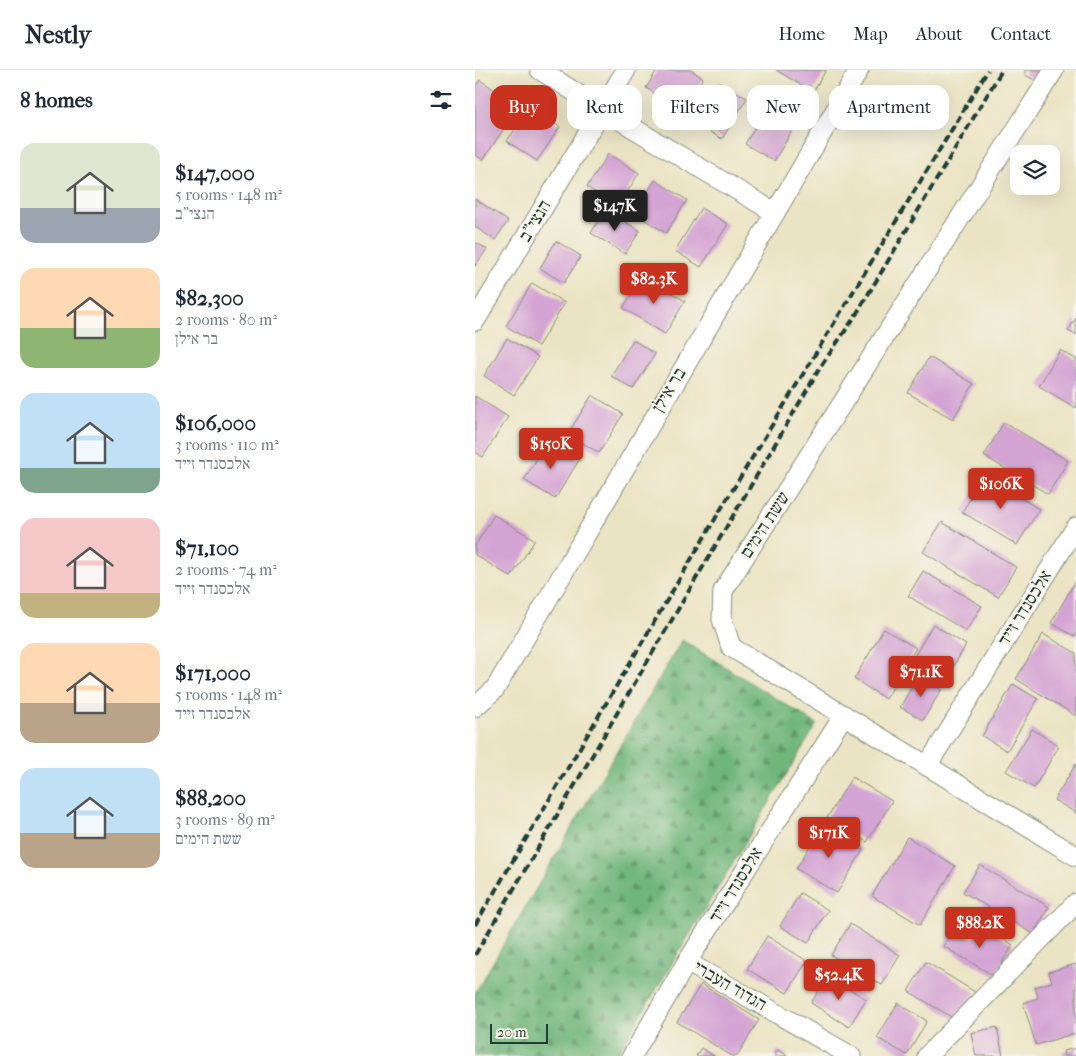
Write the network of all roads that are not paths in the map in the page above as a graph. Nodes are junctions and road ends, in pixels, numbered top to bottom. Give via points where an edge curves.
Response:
1 (540, 70) edge
2 (626, 70) edge
3 (859, 70) edge
4 (1054, 70) edge
5 (617, 85) edge
6 (567, 87) edge
7 (591, 130) edge
8 (637, 130) edge
9 (774, 212) junction
10 (475, 321) edge
11 (1076, 526) edge
12 (475, 707) edge
13 (844, 716) junction
14 (927, 766) junction
15 (1076, 856) edge
16 (1076, 903) edge
17 (687, 962) junction
18 (632, 1056) edge
19 (851, 1056) edge
20 (927, 1056) edge

1 - 6 street
2 - 5 street, הנצי"ב
3 - 9 street, בר אילן
4 - 13 street, ששת הימים via 723,591 722,619 731,647
7 - 10 street, הנצי"ב
8 - 9 street
9 - 12 street, בר אילן via 495,689
11 - 14 street, אלכסנדר זייד
13 - 14 street, ששת הימים
13 - 17 street, אלכסנדר זייד
14 - 15 street, ששת הימים
16 - 20 street
17 - 18 street, אלכסנדר זייד
17 - 19 street, הגדוד העברי

